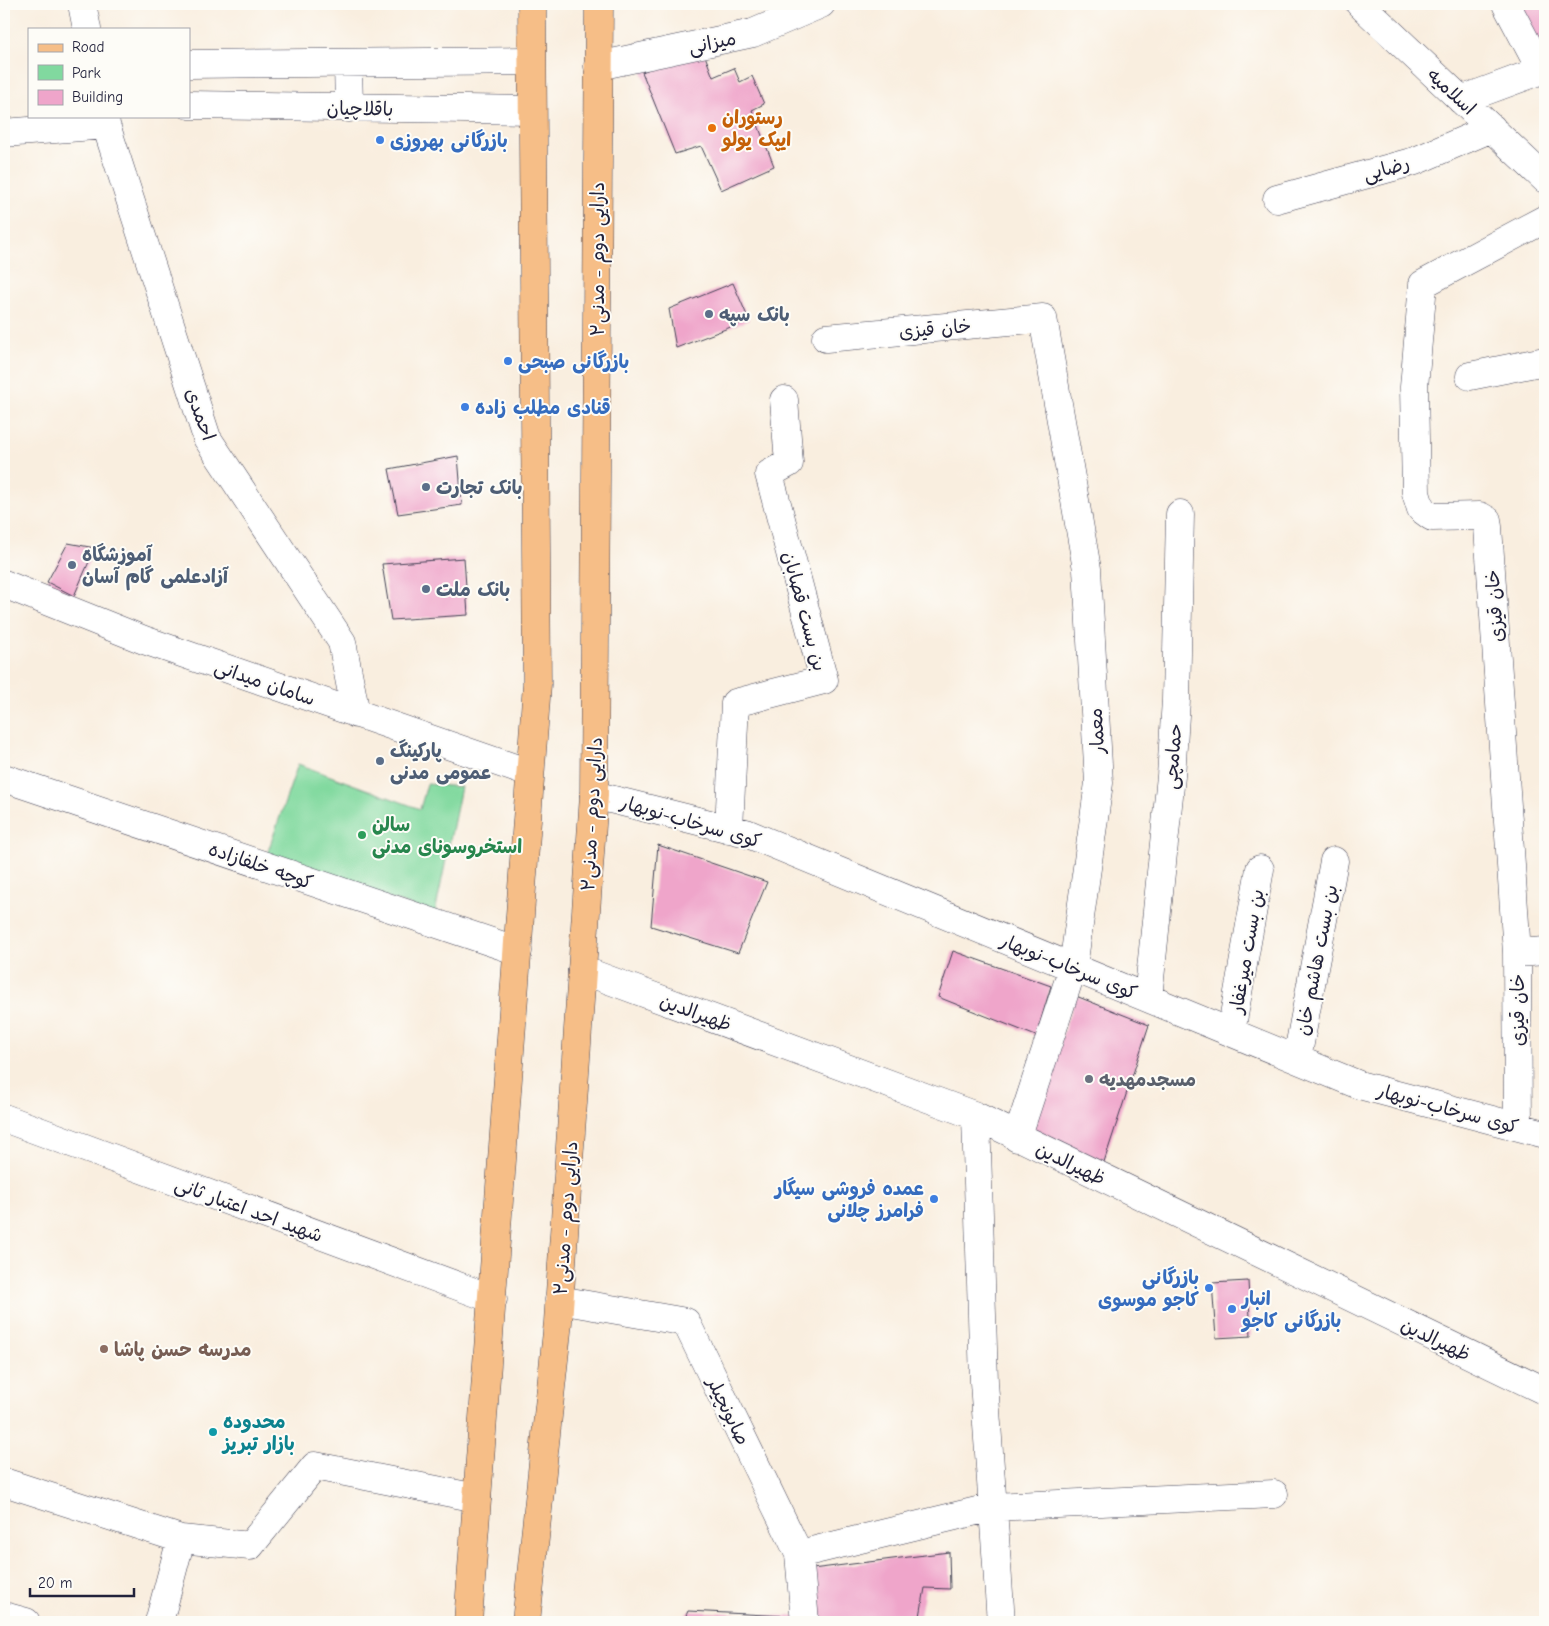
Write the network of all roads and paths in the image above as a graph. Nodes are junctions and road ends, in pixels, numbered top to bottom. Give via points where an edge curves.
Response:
1 (82, 4) edge
2 (532, 4) edge
3 (599, 4) edge
4 (821, 4) edge
5 (1360, 4) edge
6 (1506, 4) edge
7 (87, 28) edge
8 (531, 61) junction
9 (348, 63) junction
10 (190, 64) edge
11 (598, 66) junction
12 (1543, 69) edge
13 (1461, 100) junction
14 (190, 105) edge
15 (349, 108) junction
16 (532, 110) junction
17 (106, 121) edge
18 (1492, 128) junction
19 (4, 133) edge
20 (1545, 179) edge
21 (1277, 198) dead end
22 (1545, 219) edge
23 (1043, 318) joint
24 (826, 338) dead end
25 (1545, 361) edge
26 (1470, 376) dead end
27 (784, 400) dead end
28 (1180, 514) dead end
29 (4, 584) edge
30 (356, 714) junction
31 (529, 773) junction
32 (4, 778) edge
33 (594, 795) junction
34 (729, 829) junction
35 (1334, 861) dead end
36 (1260, 869) dead end
37 (518, 951) junction
38 (1545, 951) edge
39 (1517, 954) junction
40 (1073, 967) junction
41 (582, 970) junction
42 (1148, 998) junction
43 (1232, 1032) junction
44 (1298, 1059) junction
45 (976, 1116) junction
46 (4, 1118) edge
47 (1518, 1126) junction
48 (1545, 1134) edge
49 (1017, 1138) junction
50 (493, 1299) junction
51 (559, 1300) junction
52 (1545, 1391) edge
53 (4, 1482) edge
54 (1274, 1494) dead end
55 (477, 1498) junction
56 (993, 1507) junction
57 (181, 1539) junction
58 (798, 1554) junction
59 (4, 1616) edge
60 (26, 1622) edge
61 (159, 1622) edge
62 (468, 1622) edge
63 (526, 1622) edge
64 (805, 1622) edge
65 (1001, 1622) edge

1 - 7 street
2 - 8 main road
3 - 11 main road, دارایی دوم - مدنی۲
4 - 11 street, میزانی via 753,33
5 - 13 street, اسلامیه
6 - 12 street
8 - 9 street
8 - 16 main road
9 - 10 street
9 - 15 street
11 - 33 main road, دارایی دوم - مدنی۲
12 - 13 street
13 - 18 street, اسلامیه
14 - 15 street, باقلاچیان
15 - 16 street, باقلاچیان
16 - 31 main road via 538,684
17 - 19 street
17 - 30 street, احمدی via 207,438 342,642
18 - 20 street, اسلامیه
18 - 21 street, رضایی via 1415,160
22 - 39 street, خان قیزی via 1423,284 1414,387 1416,493 1421,509 1432,517 1480,516 1487,520
23 - 24 street, خان قیزی
23 - 40 street, معمار via 1087,569 1099,783
25 - 26 street
27 - 34 street, بن بست قصابان via 789,463 769,474 824,680 735,703
28 - 42 street, حمامچی via 1172,766
29 - 30 street, سامان میدانی via 144,640
30 - 31 street, سامان میدانی
31 - 37 main road
32 - 37 street, کوچه خلفازاده
33 - 34 street, کوی سرخاب-نوبهار
33 - 41 main road, دارایی دوم - مدنی۲
34 - 40 street, کوی سرخاب-نوبهار
35 - 44 street, بن بست هاشم خان
36 - 43 street, بن بست میرغفار
37 - 50 main road
38 - 39 street
39 - 47 street, خان قیزی
40 - 42 street, کوی سرخاب-نوبهار
40 - 49 street, معمار
41 - 45 street, ظهیرالدین
41 - 51 main road, دارایی دوم - مدنی۲
42 - 43 street, کوی سرخاب-نوبهار
43 - 44 street, کوی سرخاب-نوبهار
44 - 47 street, کوی سرخاب-نوبهار via 1359,1085
45 - 49 street, ظهیرالدین
45 - 56 street via 984,1382
46 - 50 street, شهید احد اعتبار ثانی
47 - 48 street, کوی سرخاب-نوبهار
49 - 52 street, ظهیرالدین
50 - 55 main road
51 - 58 street, صابونچیلر via 686,1322
51 - 63 main road, دارایی دوم - مدنی۲
53 - 57 street
54 - 56 street
55 - 57 street via 315,1466 250,1546
55 - 62 main road
56 - 58 street
56 - 65 street
57 - 61 street
58 - 64 street, صابونچیلر
59 - 60 street

